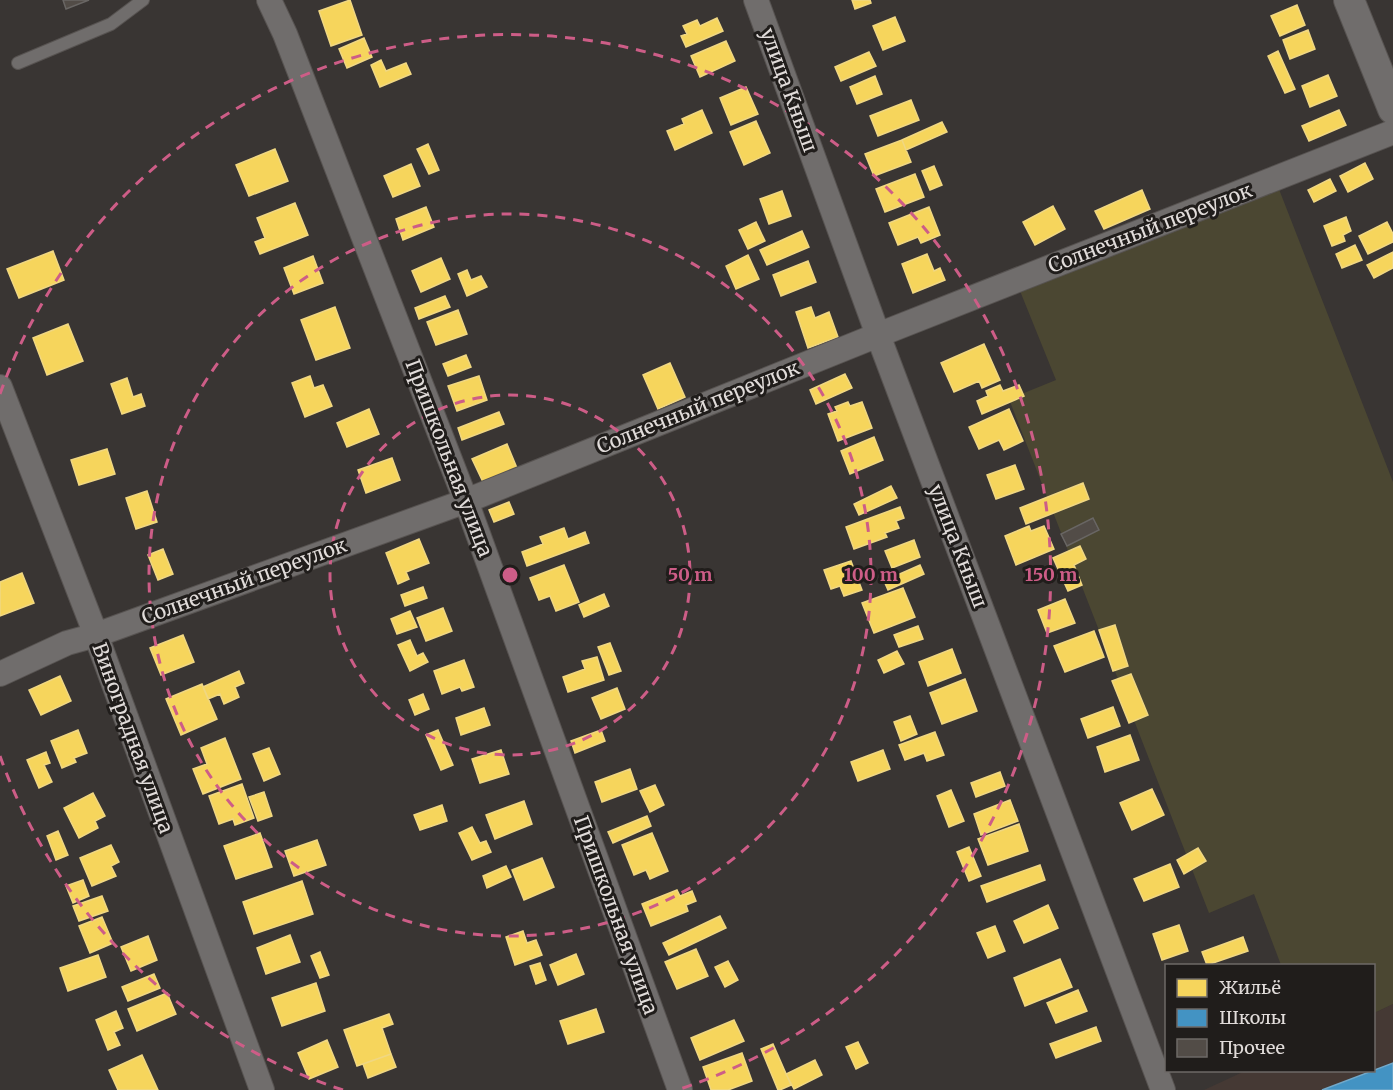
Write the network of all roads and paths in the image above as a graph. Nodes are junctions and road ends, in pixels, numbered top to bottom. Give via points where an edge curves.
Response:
1 (143, 0) edge
2 (269, 0) edge
3 (756, 0) edge
4 (1349, 0) edge
5 (18, 63) dead end
6 (1393, 109) edge
7 (1393, 132) edge
8 (878, 335) junction
9 (0, 387) edge
10 (466, 501) junction
11 (96, 635) junction
12 (0, 674) edge
13 (262, 1090) edge
14 (680, 1090) edge
15 (1163, 1090) edge

1 - 5 lane via 111,24
2 - 10 street, Пришкольная улица
3 - 8 street, улица Кныш
4 - 6 street
7 - 8 street, Солнечный переулок
8 - 10 street, Солнечный переулок
8 - 15 street, улица Кныш
9 - 11 street, Виноградная улица
10 - 11 street, Солнечный переулок
10 - 14 street, Пришкольная улица
11 - 12 street, Солнечный переулок via 67,643
11 - 13 street, Виноградная улица

